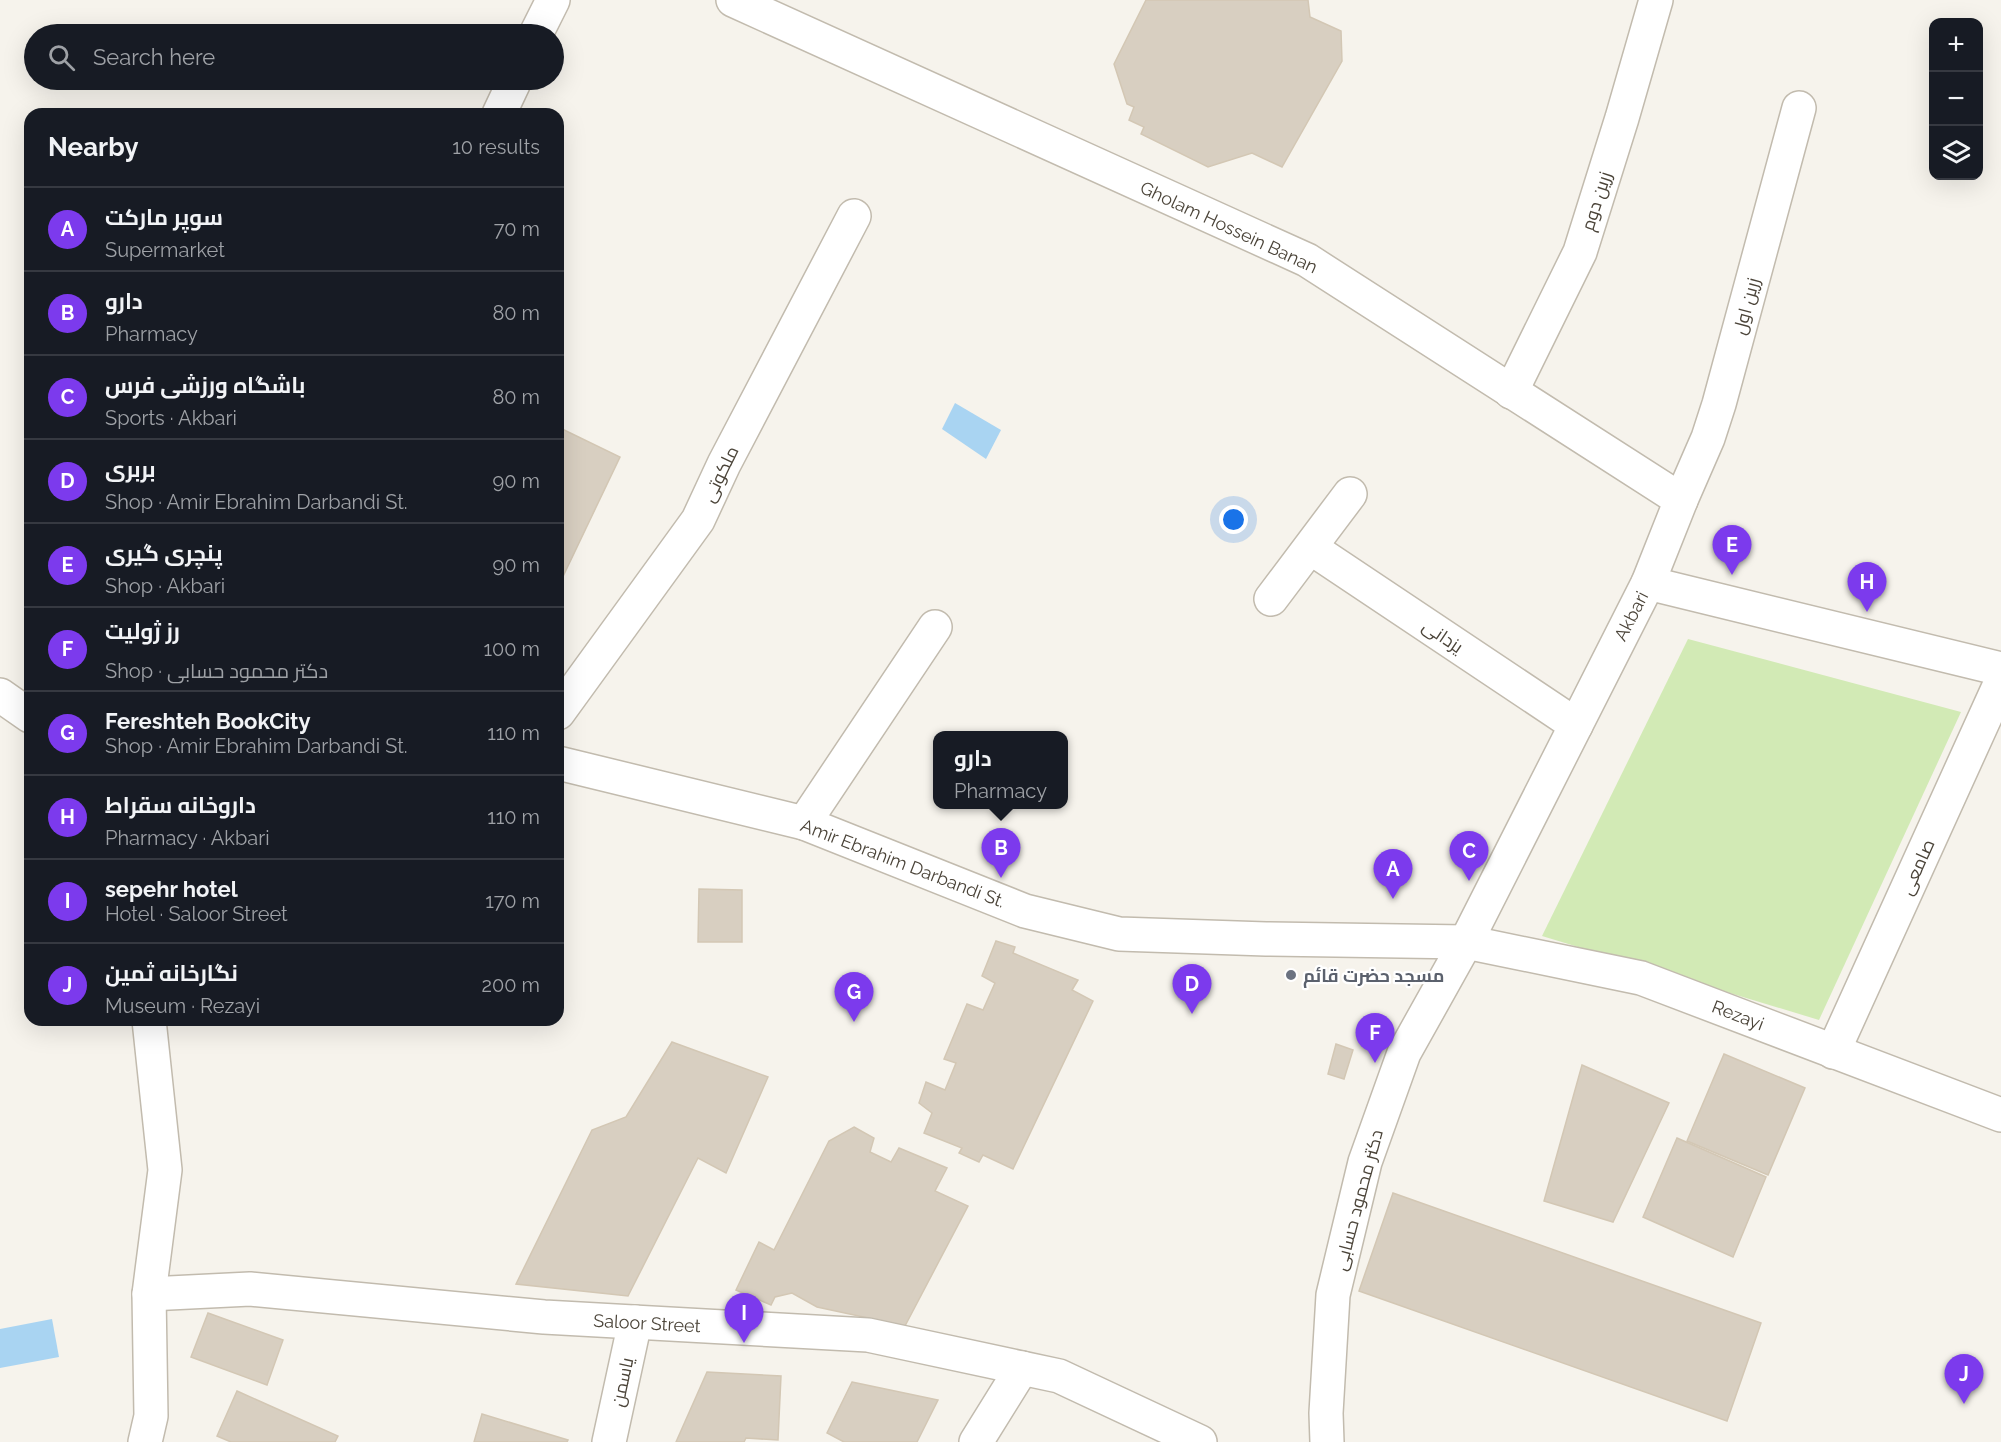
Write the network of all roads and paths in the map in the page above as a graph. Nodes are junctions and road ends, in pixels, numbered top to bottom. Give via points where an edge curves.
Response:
1 (553, 0) edge
2 (1656, 0) edge
3 (743, 2) edge
4 (541, 24) edge
5 (510, 90) edge
6 (502, 108) edge
7 (1799, 108) dead end
8 (854, 216) dead end
9 (1512, 392) junction
10 (1350, 494) dead end
11 (1681, 500) junction
12 (1311, 548) junction
13 (1648, 583) junction
14 (1271, 598) dead end
15 (935, 627) dead end
16 (2001, 669) edge
17 (2001, 682) edge
18 (0, 694) edge
19 (564, 705) edge
20 (24, 712) edge
21 (1576, 725) junction
22 (564, 764) edge
23 (804, 823) junction
24 (1466, 942) junction
25 (150, 1026) edge
26 (1833, 1052) junction
27 (2001, 1115) edge
28 (149, 1294) junction
29 (634, 1322) junction
30 (1022, 1368) junction
31 (145, 1442) edge
32 (609, 1442) edge
33 (976, 1442) edge
34 (1200, 1442) edge
35 (1327, 1442) edge

1 - 4 street
2 - 9 street, زرین دوم via 1580,252
3 - 9 street, Gholam Hossein Banan via 1307,260
5 - 6 street
7 - 11 street, زرین اول via 1719,404
8 - 19 street, ملکوتی via 698,520
9 - 11 street, Gholam Hossein Banan
10 - 12 street
11 - 13 street
12 - 14 street
12 - 21 street, یزدانی
13 - 16 street, Akbari
13 - 21 street, Akbari
15 - 23 street
17 - 26 street, صامعی
18 - 20 street
21 - 24 street, Akbari
22 - 23 street, Amir Ebrahim Darbandi St.
23 - 24 street, Amir Ebrahim Darbandi St. via 1025,911 1119,934
24 - 26 street, Rezayi via 1641,978
24 - 35 street, دکتر محمود حسابی via 1404,1053 1365,1162 1333,1295
25 - 28 street via 165,1170
26 - 27 street, Rezayi
28 - 29 street, Saloor Street via 250,1289
28 - 31 street via 151,1416
29 - 30 street, Saloor Street via 868,1335
29 - 32 street, یاسمن
30 - 33 street
30 - 34 street, Saloor Street via 1059,1376

